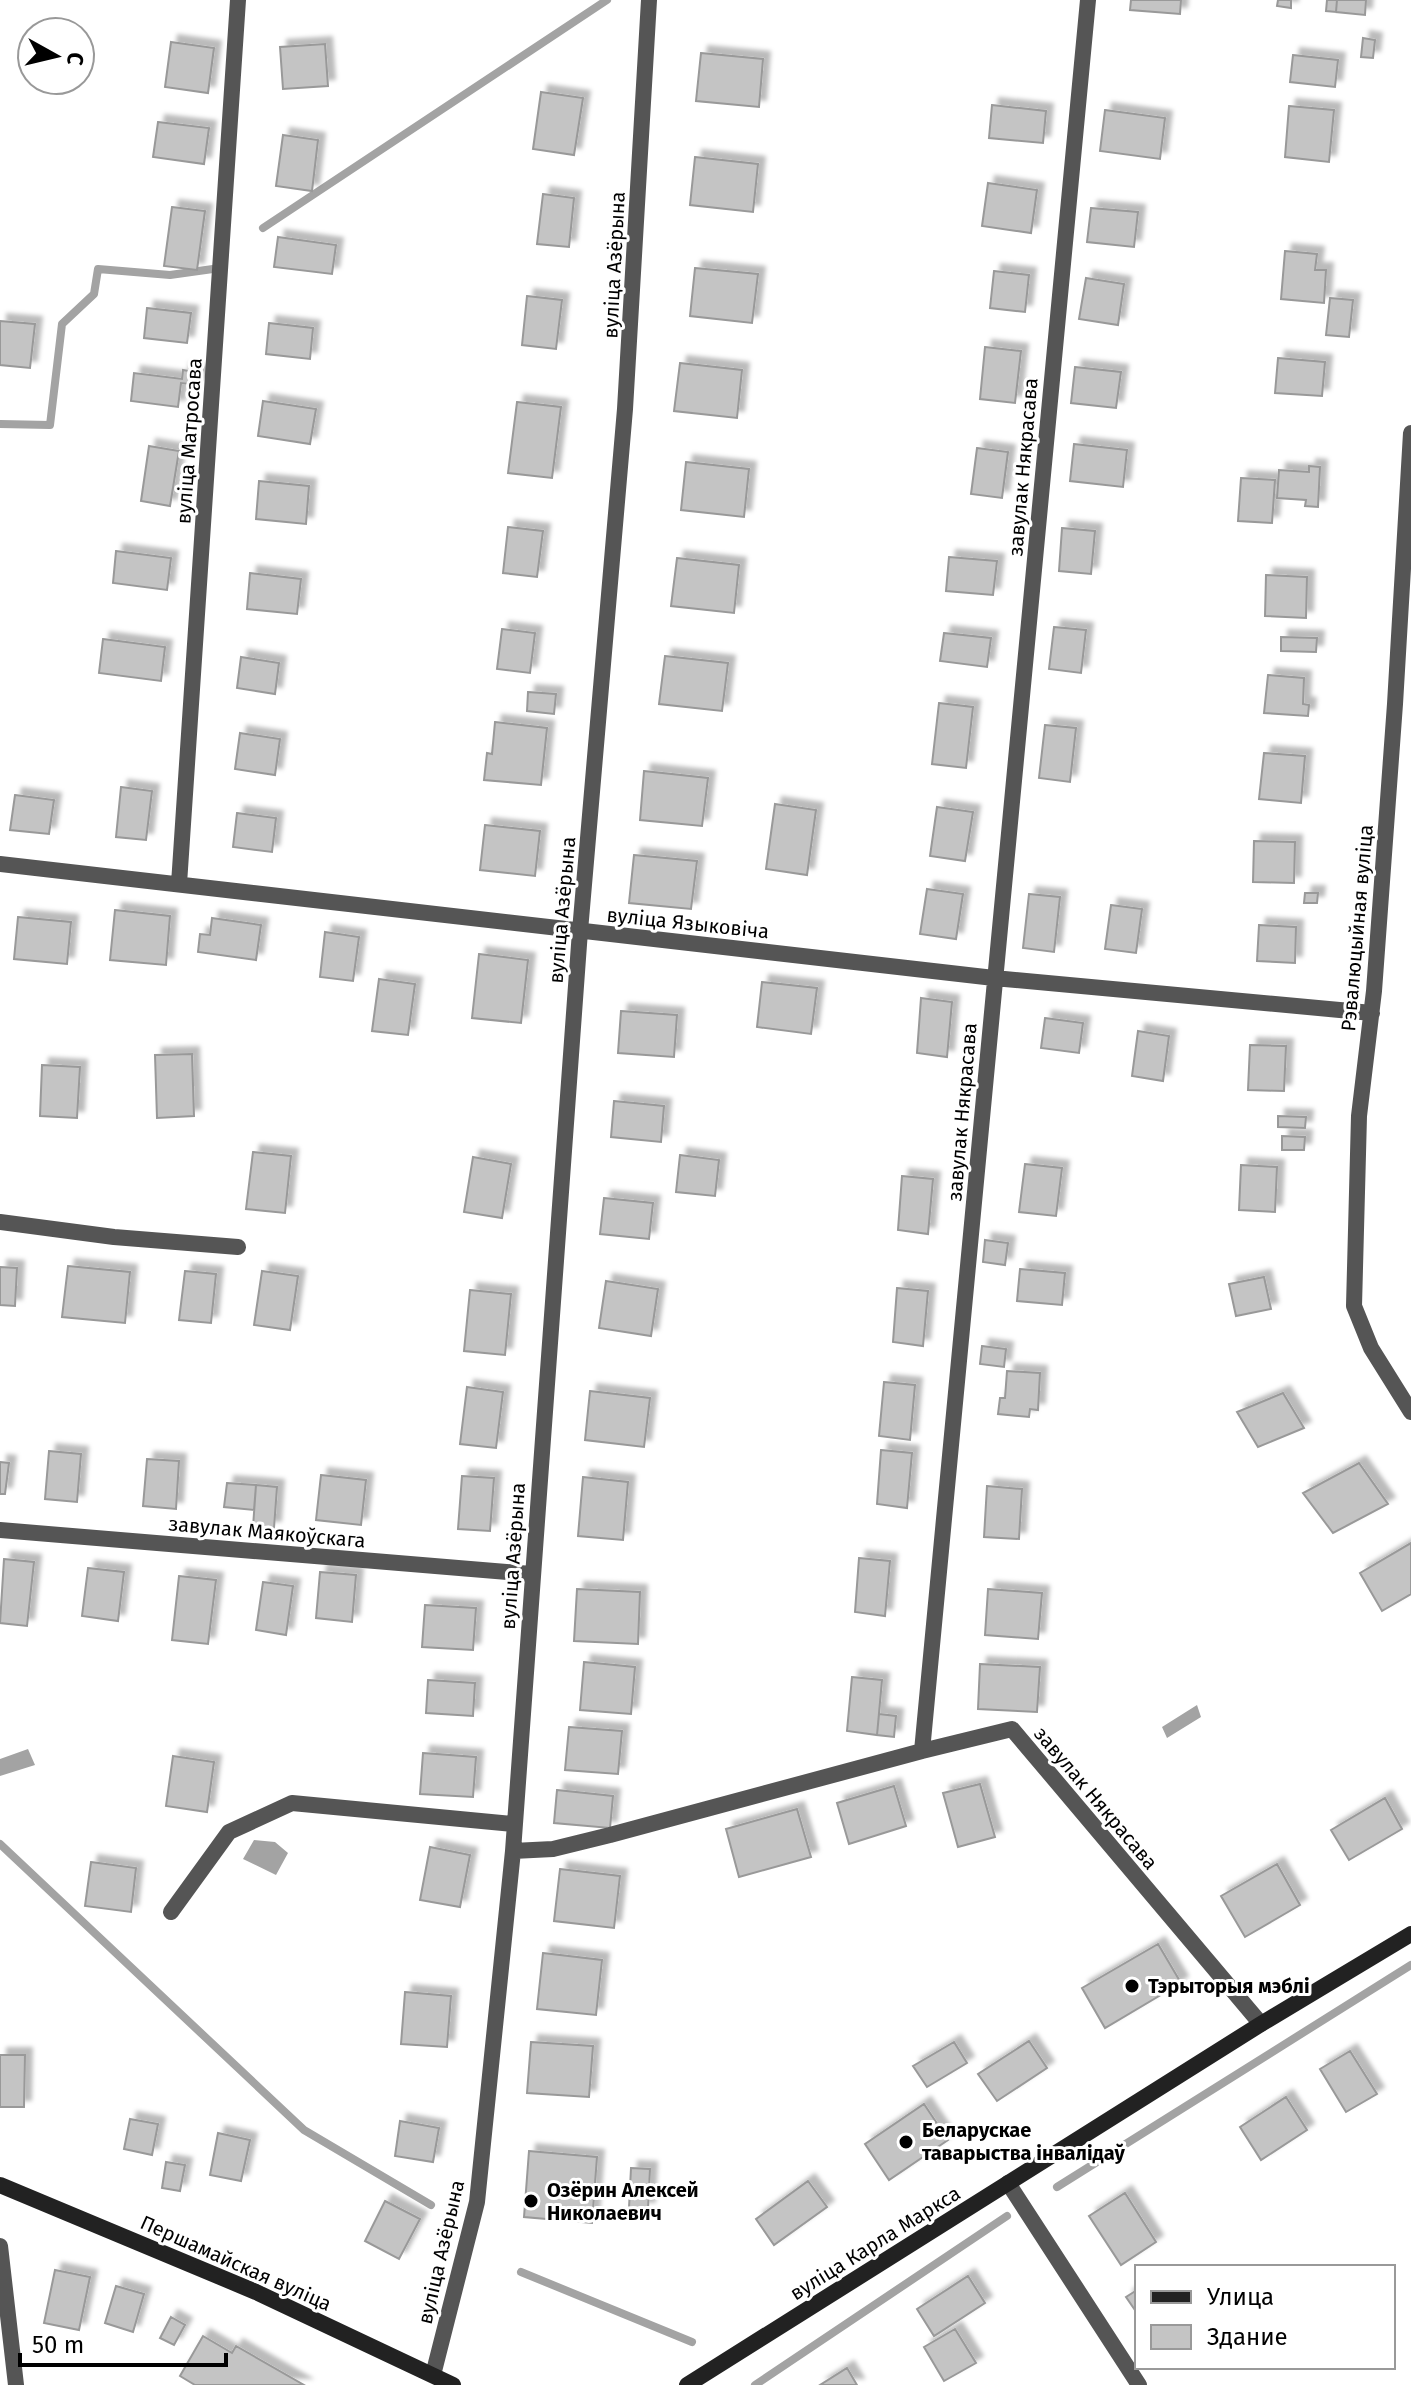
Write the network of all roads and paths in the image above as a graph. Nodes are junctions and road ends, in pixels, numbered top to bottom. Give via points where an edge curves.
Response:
1 (238, 0) edge
2 (649, 0) edge
3 (1088, 0) edge
4 (1411, 433) edge
5 (0, 864) edge
6 (179, 884) junction
7 (580, 931) junction
8 (994, 978) junction
9 (1372, 1013) junction
10 (0, 1222) edge
11 (238, 1247) dead end
12 (1411, 1412) edge
13 (0, 1530) edge
14 (531, 1574) junction
15 (922, 1751) junction
16 (513, 1824) junction
17 (513, 1851) junction
18 (171, 1912) dead end
19 (1411, 1934) edge
20 (1261, 2024) junction
21 (1008, 2183) junction
22 (0, 2185) edge
23 (0, 2246) edge
24 (433, 2375) junction
25 (16, 2385) edge
26 (453, 2385) edge
27 (687, 2385) edge
28 (1139, 2385) edge

1 - 6 street, вуліца Матросава
2 - 7 street, вуліца Азёрына via 625,409
3 - 8 street, завулак Някрасава
4 - 9 street, Рэвалюцыйная вуліца
5 - 6 street, вуліца Языковіча
6 - 7 street, вуліца Языковіча
7 - 8 street, вуліца Языковіча
7 - 14 street, вуліца Азёрына
8 - 9 street, вуліца Языковіча
8 - 15 street, завулак Някрасава
9 - 12 street, Рэвалюцыйная вуліца via 1359,1116 1354,1306 1371,1348
10 - 11 street
13 - 14 street, завулак Маякоўскага
14 - 16 street, вуліца Азёрына
15 - 17 street via 553,1849
15 - 20 street, завулак Някрасава via 1012,1729
16 - 17 street, вуліца Азёрына
16 - 18 street via 292,1803 229,1832
17 - 24 street, вуліца Азёрына via 477,2202
19 - 20 main road, вуліца Карла Маркса
20 - 21 main road, вуліца Карла Маркса
21 - 27 main road, вуліца Карла Маркса
21 - 28 street
22 - 24 main road, Першамайская вуліца via 256,2292
23 - 25 street
24 - 26 main road, Першамайская вуліца

